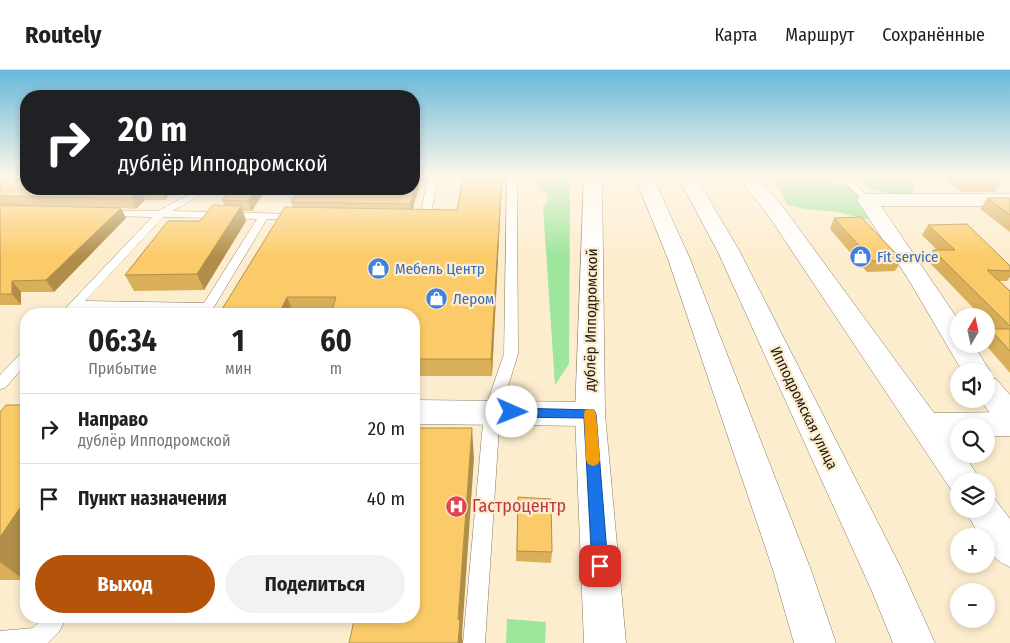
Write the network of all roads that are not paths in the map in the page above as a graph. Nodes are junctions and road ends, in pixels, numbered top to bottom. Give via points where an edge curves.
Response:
1 (178, 204) edge
2 (428, 204) edge
3 (512, 204) edge
4 (593, 204) edge
5 (655, 204) edge
6 (702, 204) edge
7 (769, 204) edge
8 (870, 204) edge
9 (94, 213) edge
10 (160, 214) junction
11 (264, 216) junction
12 (311, 218) edge
13 (406, 220) edge
14 (71, 308) edge
15 (139, 308) edge
16 (950, 329) edge
17 (20, 362) edge
18 (0, 384) edge
19 (995, 398) edge
20 (420, 412) edge
21 (492, 412) junction
22 (590, 414) junction
23 (1010, 416) edge
24 (1010, 424) edge
25 (925, 425) junction
26 (958, 473) edge
27 (988, 518) edge
28 (1010, 549) edge
29 (54, 623) edge
30 (0, 641) edge
31 (474, 643) edge
32 (604, 643) edge
33 (815, 643) edge
34 (914, 643) edge

1 - 10 lane
2 - 13 lane via 425,220
3 - 21 lane via 511,354
4 - 22 main road, дублёр Ипподромской
5 - 33 main road via 679,259 792,570
6 - 34 main road, Ипподромская улица via 729,252
7 - 25 main road
8 - 16 main road
9 - 10 lane
10 - 11 lane
10 - 14 lane
11 - 12 lane
11 - 15 lane via 208,307
17 - 18 lane
19 - 23 main road
20 - 21 main road
21 - 22 main road
21 - 31 lane
22 - 32 main road, дублёр Ипподромской
24 - 25 main road
25 - 26 main road
27 - 28 main road
29 - 30 lane via 41,637 28,641

